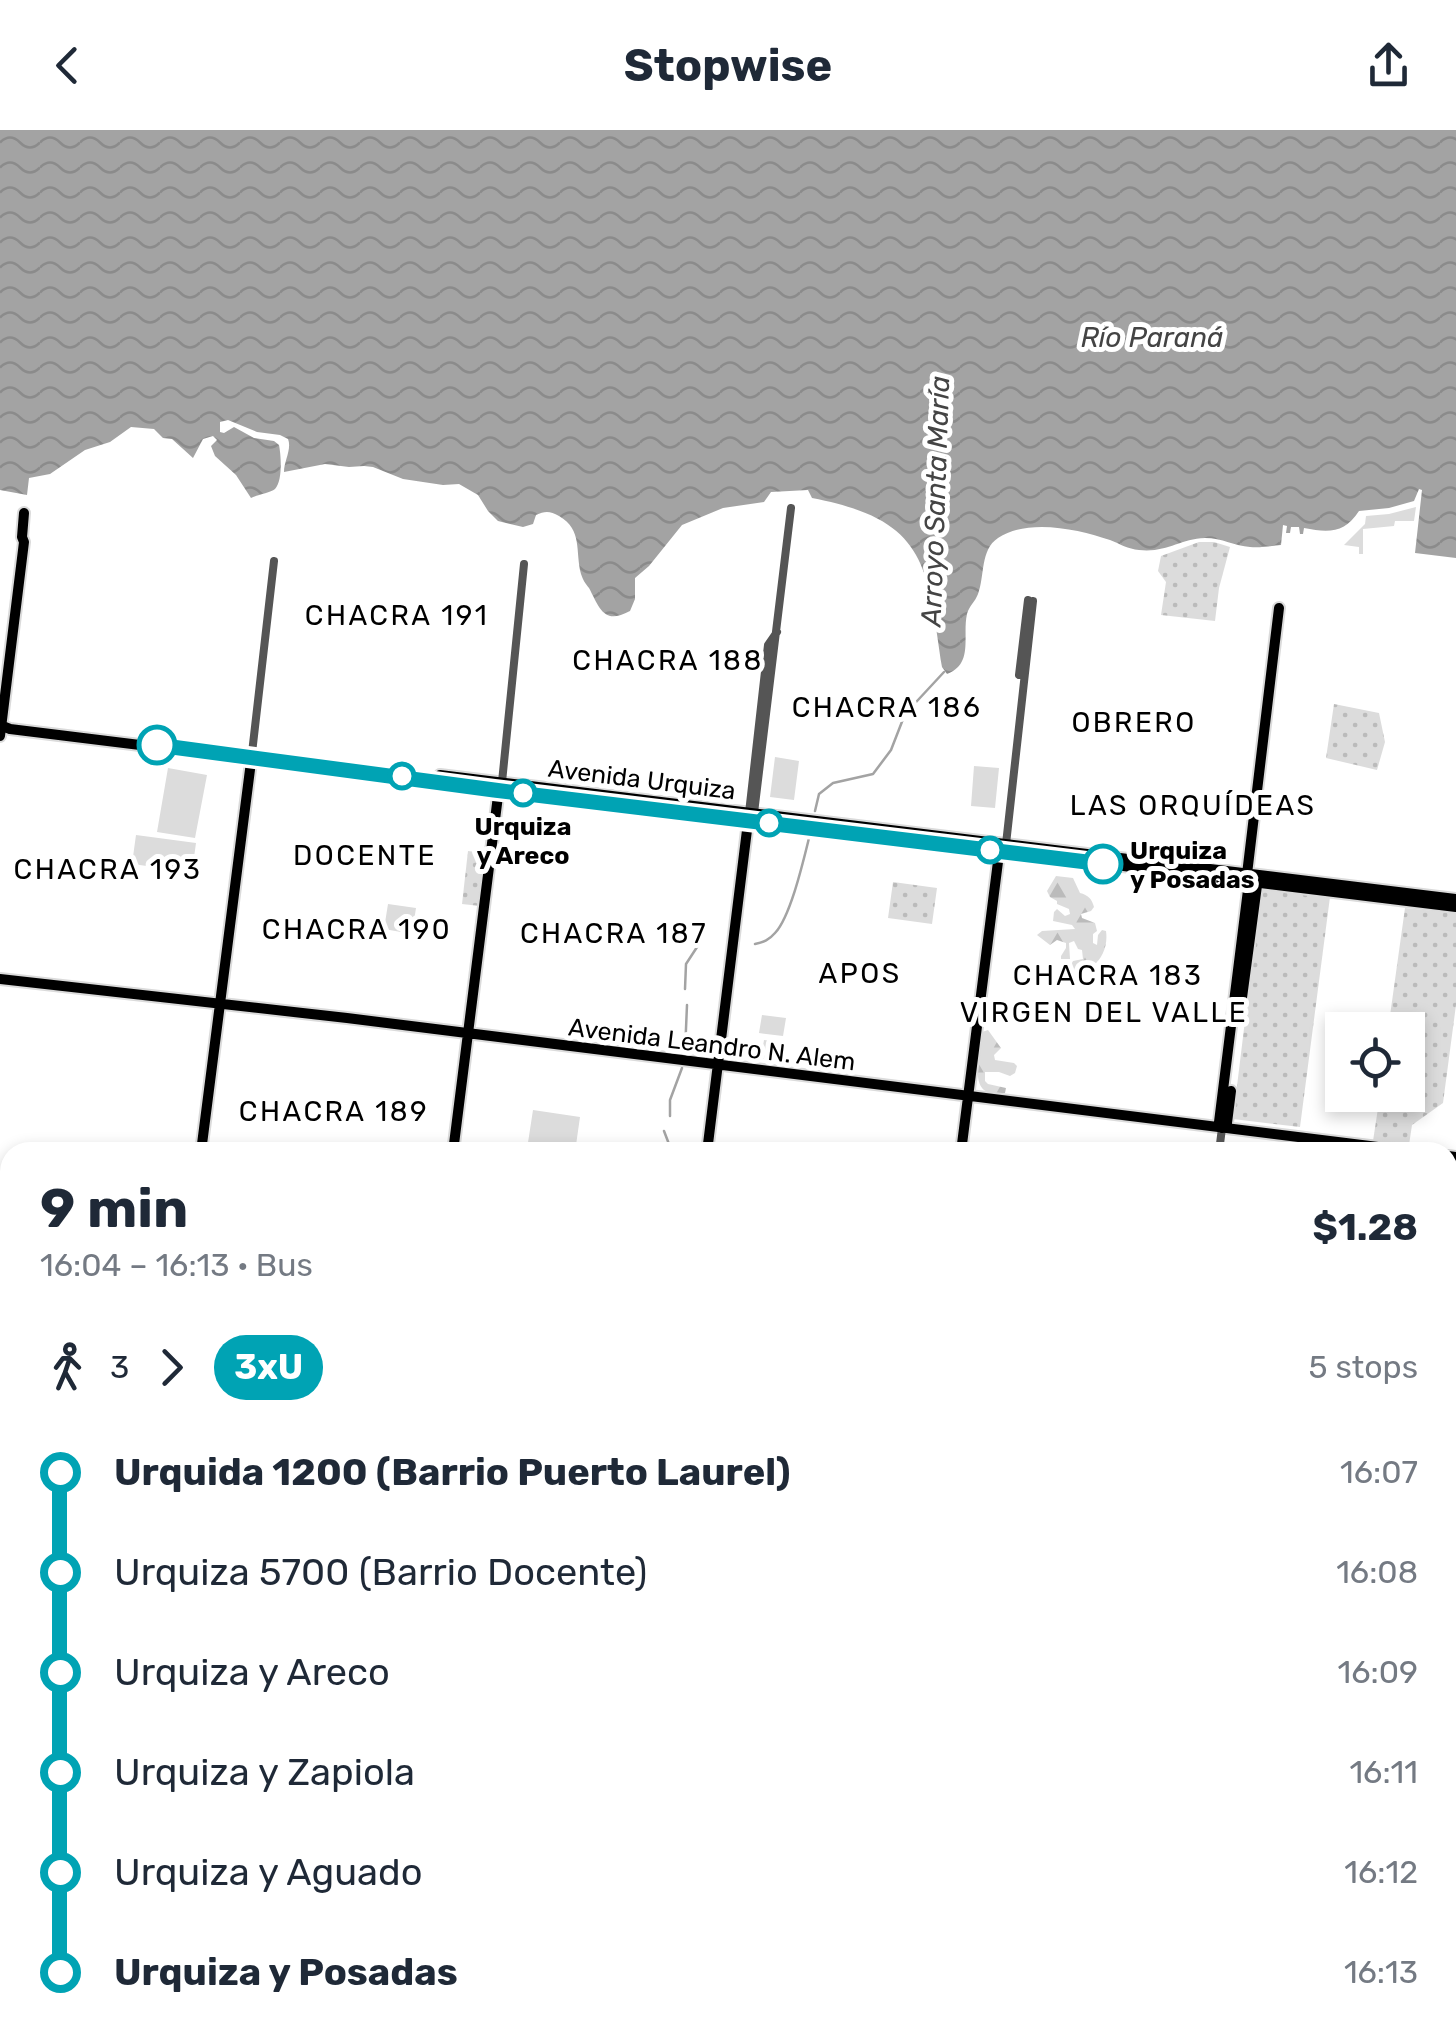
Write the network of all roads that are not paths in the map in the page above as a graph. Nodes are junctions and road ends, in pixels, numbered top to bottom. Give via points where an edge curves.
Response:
1 (791, 508) dead end
2 (24, 513) dead end
3 (22, 537) junction
4 (274, 561) dead end
5 (524, 564) dead end
6 (1030, 601) dead end
7 (1279, 608) dead end
8 (0, 676) edge
9 (0, 725) edge
10 (0, 736) edge
11 (252, 754) junction
12 (502, 788) junction
13 (751, 817) junction
14 (1003, 848) junction
15 (1253, 878) junction
16 (1456, 899) edge
17 (1456, 907) edge
18 (0, 979) edge
19 (221, 1002) junction
20 (471, 1034) junction
21 (721, 1065) junction
22 (972, 1096) junction
23 (1222, 1128) junction
24 (203, 1142) edge
25 (457, 1142) edge
26 (711, 1142) edge
27 (965, 1142) edge
28 (1220, 1142) edge
29 (1336, 1142) edge

1 - 13 street
2 - 3 main road
3 - 8 main road
3 - 9 main road
4 - 11 street
5 - 12 street
6 - 14 street
7 - 15 main road
9 - 10 main road
9 - 11 main road, Avenida Urquiza
11 - 12 main road, Avenida Urquiza
11 - 19 main road
12 - 13 main road, Avenida Urquiza
12 - 20 main road
13 - 14 main road, Avenida Urquiza
13 - 21 main road
14 - 15 main road, Avenida Urquiza
14 - 22 main road
15 - 16 main road, Avenida Urquiza
15 - 17 main road, Avenida Urquiza
15 - 23 main road
18 - 19 main road, Avenida Leandro N. Alem
19 - 20 main road, Avenida Leandro N. Alem
19 - 24 main road
20 - 21 main road, Avenida Leandro N. Alem
20 - 25 main road
21 - 22 main road, Avenida Leandro N. Alem
21 - 26 main road
22 - 23 main road, Avenida Leandro N. Alem
22 - 27 main road
23 - 28 street
23 - 29 main road, Avenida Leandro N. Alem

